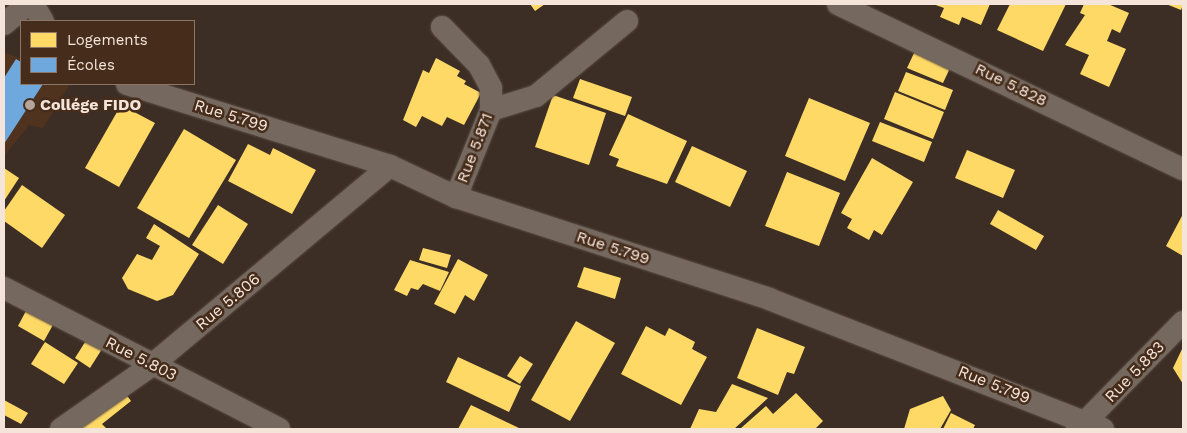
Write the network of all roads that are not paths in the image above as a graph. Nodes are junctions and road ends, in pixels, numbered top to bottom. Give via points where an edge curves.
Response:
1 (28, 4) edge
2 (33, 4) edge
3 (838, 4) edge
4 (42, 20) edge
5 (627, 21) dead end
6 (4, 24) edge
7 (442, 27) dead end
8 (130, 85) edge
9 (492, 110) junction
10 (390, 166) junction
11 (1183, 169) edge
12 (456, 197) junction
13 (4, 288) edge
14 (1183, 322) edge
15 (152, 365) junction
16 (1089, 427) edge
17 (61, 429) edge
18 (279, 429) edge

1 - 6 street
2 - 4 street
3 - 11 street, Rue 5.828
5 - 9 street via 536,96
7 - 9 street, Rue 5.871 via 479,65 491,88
8 - 10 street, Rue 5.799
9 - 12 street, Rue 5.871
10 - 12 street, Rue 5.799
10 - 15 street, Rue 5.806
12 - 16 street, Rue 5.799 via 769,299
13 - 15 street, Rue 5.803
14 - 16 street, Rue 5.883
15 - 17 street, Rue 5.806
15 - 18 street, Rue 5.803

